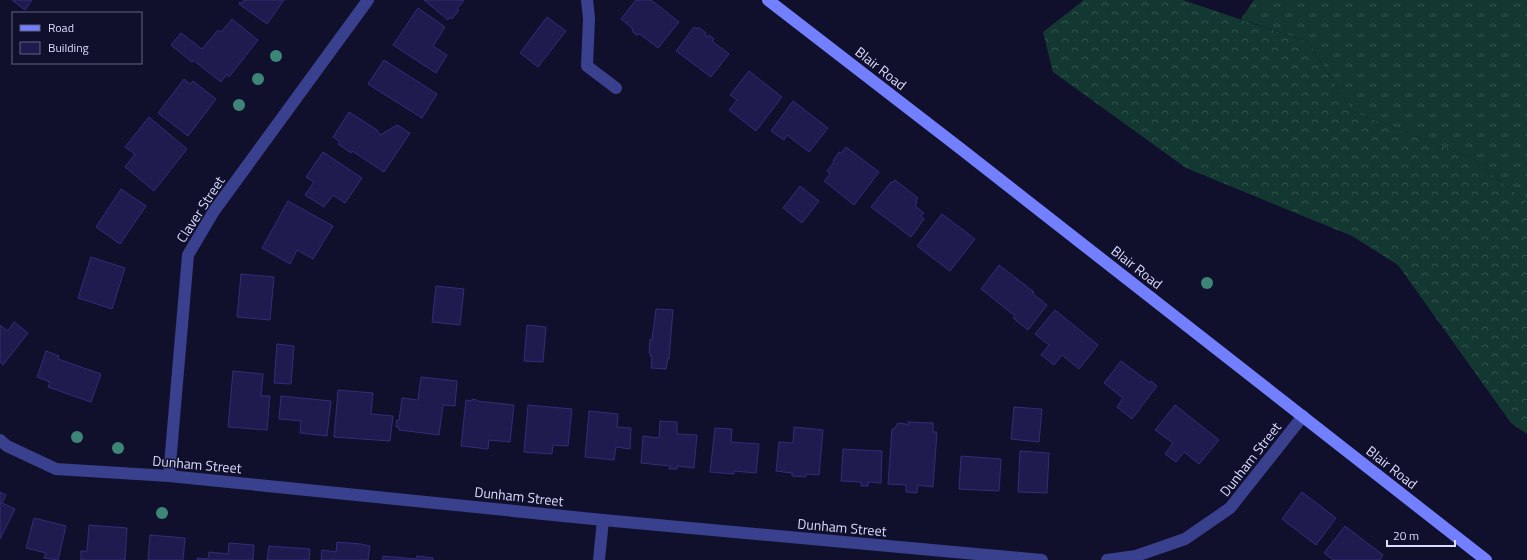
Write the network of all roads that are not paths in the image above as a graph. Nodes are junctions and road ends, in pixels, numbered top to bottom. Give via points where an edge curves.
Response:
1 (368, 0) edge
2 (587, 0) edge
3 (768, 0) edge
4 (616, 88) dead end
5 (1303, 416) junction
6 (0, 440) edge
7 (170, 476) junction
8 (602, 520) junction
9 (599, 560) edge
10 (1042, 560) edge
11 (1107, 560) edge
12 (1486, 560) edge

1 - 7 street, Claver Street via 214,211 188,255
2 - 4 street via 587,66
3 - 5 main road, Blair Road
5 - 11 street, Dunham Street via 1230,508 1185,539 1136,556
5 - 12 main road, Blair Road
6 - 7 street, Dunham Street via 7,446 56,469
7 - 8 street, Dunham Street
8 - 9 street
8 - 10 street, Dunham Street

